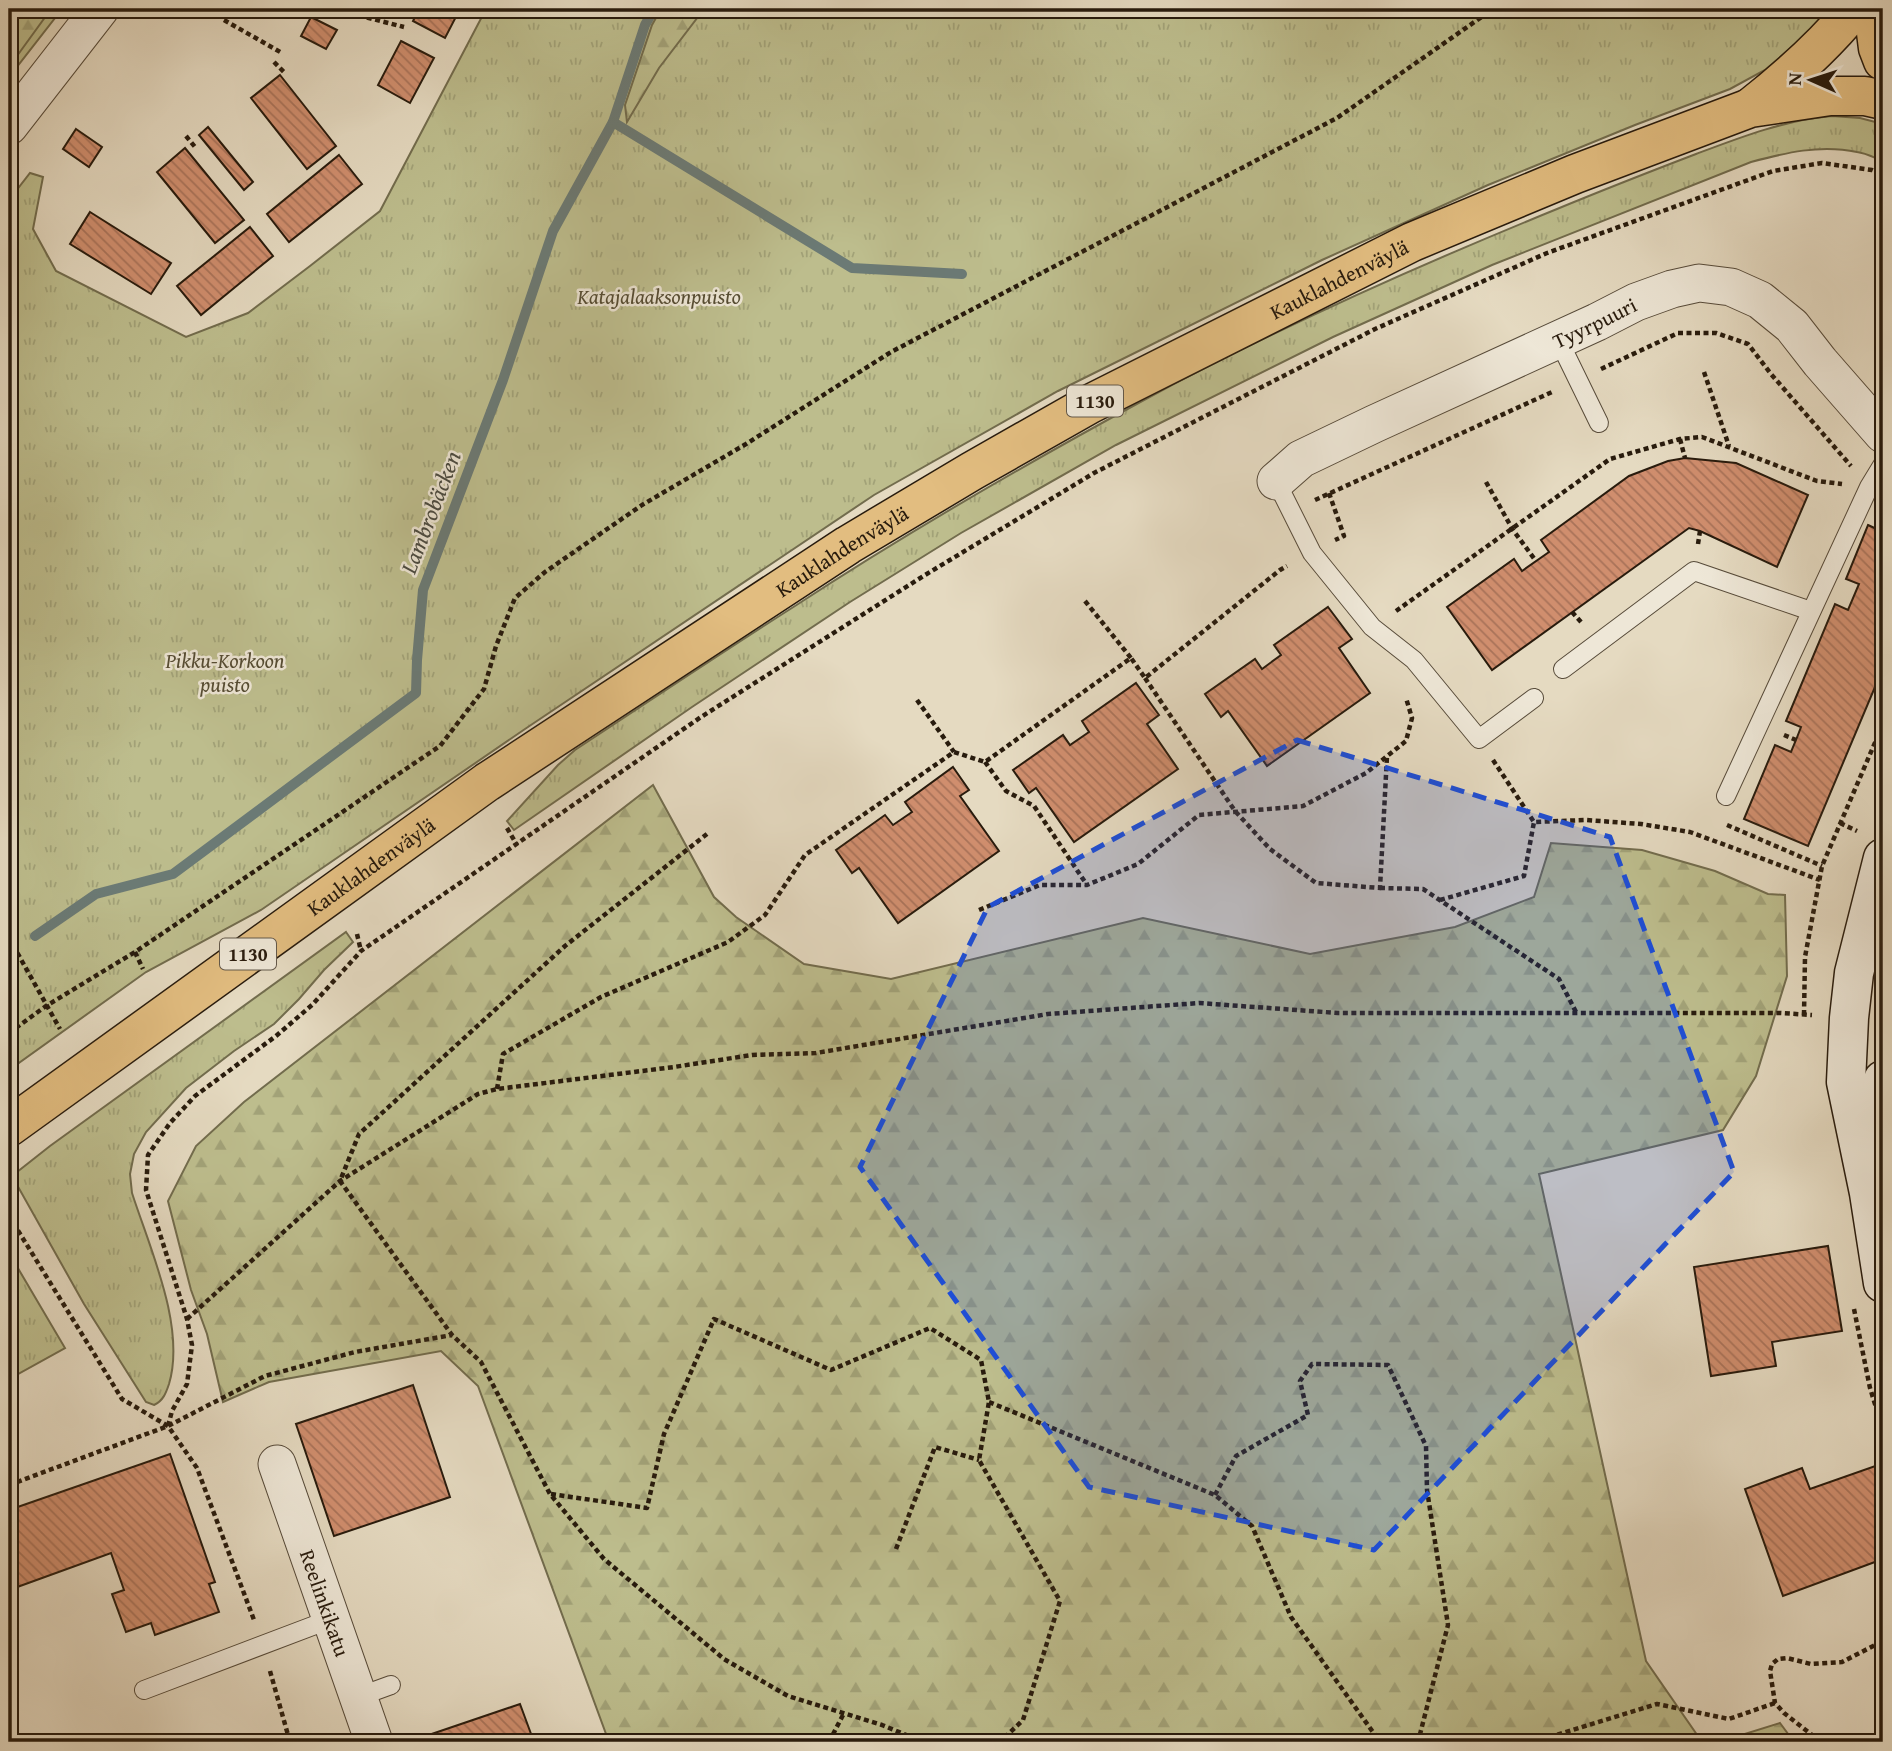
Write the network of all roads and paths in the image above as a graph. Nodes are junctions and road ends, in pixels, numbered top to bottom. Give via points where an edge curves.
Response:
1 (100, 9) edge
2 (334, 9) edge
3 (1493, 9) edge
4 (1854, 9) edge
5 (1873, 9) edge
6 (224, 20) dead end
7 (404, 27) dead end
8 (282, 53) dead end
9 (1883, 61) edge
10 (274, 62) dead end
11 (284, 72) dead end
12 (1883, 100) edge
13 (1750, 108) junction
14 (9, 126) edge
15 (186, 136) dead end
16 (195, 147) dead end
17 (1883, 175) edge
18 (1558, 340) junction
19 (1704, 372) dead end
20 (1599, 423) dead end
21 (1883, 434) edge
22 (1681, 439) junction
23 (1730, 447) junction
24 (1685, 458) dead end
25 (1883, 464) edge
26 (1276, 481) joint
27 (1486, 482) dead end
28 (1869, 487) junction
29 (1329, 494) dead end
30 (1513, 530) junction
31 (1312, 553) junction
32 (1536, 561) dead end
33 (1084, 601) dead end
34 (1811, 611) junction
35 (1372, 627) junction
36 (1131, 659) junction
37 (1414, 660) junction
38 (1563, 669) dead end
39 (1145, 678) junction
40 (1534, 698) dead end
41 (917, 700) dead end
42 (1883, 724) edge
43 (1479, 739) junction
44 (954, 752) junction
45 (1387, 755) junction
46 (985, 761) junction
47 (1726, 796) joint
48 (1235, 811) junction
49 (1534, 822) junction
50 (507, 828) dead end
51 (707, 834) dead end
52 (517, 845) junction
53 (1883, 858) edge
54 (1822, 866) junction
55 (1820, 880) junction
56 (1087, 885) junction
57 (1380, 888) junction
58 (1440, 900) junction
59 (979, 910) dead end
60 (1875, 919) edge
61 (356, 934) dead end
62 (9, 938) edge
63 (361, 951) junction
64 (135, 953) junction
65 (144, 969) dead end
66 (46, 1006) junction
67 (1576, 1012) junction
68 (1804, 1015) junction
69 (1814, 1016) dead end
70 (60, 1029) dead end
71 (9, 1032) edge
72 (1883, 1080) edge
73 (497, 1089) junction
74 (9, 1127) edge
75 (340, 1181) junction
76 (1869, 1193) junction
77 (9, 1216) edge
78 (1883, 1283) edge
79 (187, 1319) junction
80 (452, 1335) junction
81 (989, 1402) junction
82 (168, 1426) junction
83 (979, 1460) junction
84 (277, 1464) dead end
85 (9, 1485) edge
86 (550, 1494) junction
87 (1215, 1495) junction
88 (897, 1549) dead end
89 (331, 1619) junction
90 (1883, 1641) edge
91 (263, 1644) junction
92 (144, 1690) dead end
93 (1775, 1703) junction
94 (844, 1713) junction
95 (290, 1742) edge
96 (374, 1742) edge
97 (829, 1742) edge
98 (923, 1742) edge
99 (1000, 1742) edge
100 (1380, 1742) edge
101 (1418, 1742) edge
102 (1533, 1742) edge
103 (1821, 1742) edge

1 - 14 street
2 - 7 path
3 - 64 path via 1337,118 891,352 642,505 545,572 515,598 484,689 440,746
4 - 13 main road, Kauklahdenväylä / 1130 via 1793,74
5 - 9 main road
6 - 8 path
10 - 11 path
12 - 13 main road, Kauklahdenväylä / 1130 via 1830,96
13 - 74 main road, Kauklahdenväylä / 1130 via 1412,242 1090,404 972,471 848,545 487,782
15 - 16 path
17 - 52 path via 1822,163 1773,171 1547,253 1375,329 1094,473 701,717
18 - 20 lane
18 - 21 street, Tyyrpuuri via 1672,289 1699,283 1731,287 1760,300 1792,326
18 - 26 street, Tyyrpuuri via 1301,459
19 - 23 path
22 - 23 path via 1702,437
22 - 24 path
22 - 30 path via 1610,460
23 - 28 path via 1817,481
25 - 28 lane
26 - 31 lane
27 - 30 path
28 - 34 lane
29 - 31 path via 1344,536
30 - 32 path
30 - 35 path
31 - 35 lane
31 - 39 path via 1280,570
33 - 36 path
34 - 38 lane via 1695,571
34 - 47 lane
35 - 37 lane
36 - 39 path
36 - 46 path
37 - 43 lane
37 - 45 path via 1405,692 1412,718 1406,741
39 - 48 path
40 - 43 lane
41 - 44 path
42 - 54 path
43 - 49 path
44 - 46 path
44 - 73 path via 805,855 765,915 729,942 601,997 503,1054
45 - 48 path via 1366,773 1303,806
45 - 57 path
46 - 56 path via 1006,791 1034,806
47 - 54 path via 1738,801 1727,825
48 - 56 path via 1199,815 1138,864
48 - 57 path via 1270,849 1316,883
49 - 55 path via 1586,820 1690,832
49 - 58 path via 1524,876
50 - 52 path
51 - 75 path via 565,946 359,1134
52 - 63 path
53 - 60 street
54 - 55 path
55 - 68 path via 1805,957
56 - 59 path via 1040,885
57 - 58 path via 1423,889
58 - 67 path via 1559,979
60 - 76 street via 1854,973 1846,1082
61 - 63 path
62 - 66 path
63 - 79 path via 303,1013 195,1096 148,1154 146,1190
64 - 65 path
64 - 66 path
66 - 70 path
66 - 71 path
67 - 68 path
67 - 73 path via 1338,1013 1199,1003 1048,1014 816,1053 752,1055
68 - 69 path
72 - 76 street
73 - 75 path via 478,1094
75 - 79 path
75 - 80 path
76 - 78 street
77 - 82 path via 121,1399
79 - 82 path via 192,1345 187,1384
80 - 82 path via 355,1352 265,1376
80 - 86 path via 481,1362
81 - 83 path
81 - 86 path via 981,1360 930,1328 831,1370 714,1318 664,1434 648,1508
81 - 87 path
82 - 85 path
82 - 91 path via 197,1468
83 - 88 path via 935,1447
83 - 99 path via 1060,1601 1023,1720
84 - 89 street, Reelinkikatu
86 - 94 path via 604,1559 724,1659 788,1696
87 - 100 path via 1252,1526 1291,1618
87 - 101 path via 1236,1456 1308,1415 1300,1381 1312,1364 1388,1365 1426,1446 1427,1490 1448,1625
89 - 91 lane
89 - 96 street, Reelinkikatu via 375,1691
90 - 93 path via 1842,1662 1778,1659 1770,1671
91 - 92 lane
91 - 95 path
93 - 102 path via 1729,1719 1657,1704
93 - 103 path
94 - 97 path
94 - 98 path

